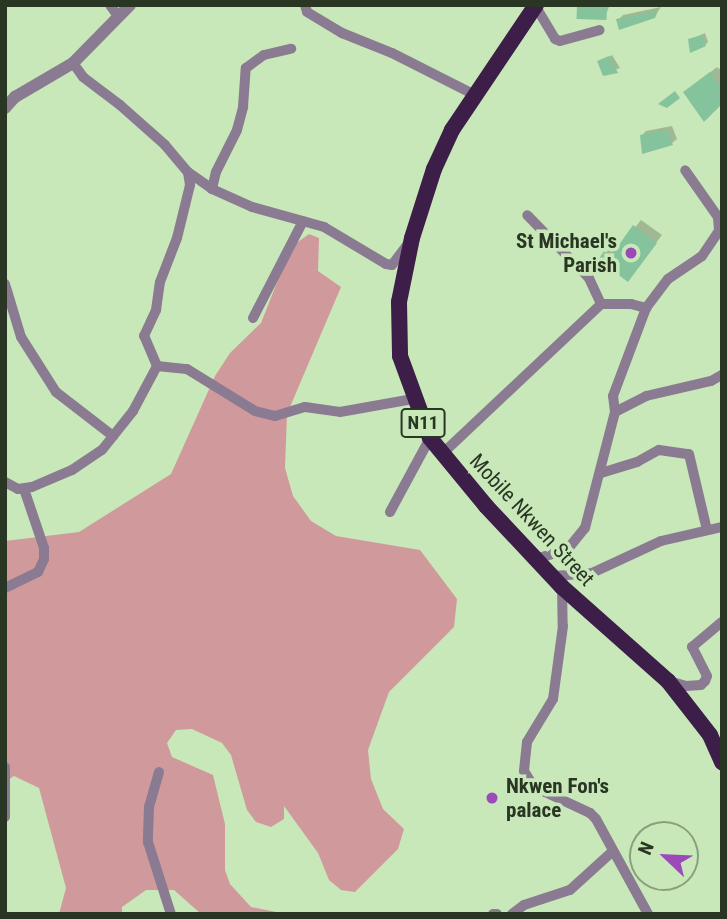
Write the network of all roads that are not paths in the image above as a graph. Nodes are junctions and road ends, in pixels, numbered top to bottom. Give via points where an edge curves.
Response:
1 (130, 5) edge
2 (305, 5) edge
3 (536, 6) edge
4 (114, 11) edge
5 (600, 30) dead end
6 (291, 49) dead end
7 (73, 63) junction
8 (475, 95) junction
9 (10, 96) edge
10 (5, 108) edge
11 (685, 170) dead end
12 (194, 183) junction
13 (212, 189) junction
14 (527, 215) dead end
15 (303, 221) junction
16 (412, 238) junction
17 (5, 284) edge
18 (601, 304) junction
19 (646, 308) junction
20 (253, 318) dead end
21 (157, 366) junction
22 (722, 375) edge
23 (413, 399) junction
24 (615, 412) junction
25 (113, 436) junction
26 (430, 438) junction
27 (442, 454) junction
28 (601, 473) junction
29 (5, 482) edge
30 (24, 489) junction
31 (390, 512) dead end
32 (722, 527) edge
33 (707, 530) junction
34 (535, 559) junction
35 (557, 581) junction
36 (5, 588) edge
37 (722, 622) edge
38 (668, 681) junction
39 (716, 734) edge
40 (722, 762) edge
41 (5, 767) edge
42 (159, 772) dead end
43 (5, 817) edge
44 (613, 851) junction
45 (172, 914) edge
46 (512, 914) edge
47 (648, 914) edge

1 - 4 street
2 - 8 street via 307,12 342,33
3 - 5 street via 560,41
3 - 8 highway, Mobile Nkwen Street / N11
4 - 7 street
6 - 13 street via 264,55 246,68 237,130
7 - 9 street
7 - 12 street via 83,77 166,145
8 - 16 highway, Mobile Nkwen Street / N11 via 434,169
9 - 10 street
11 - 19 street via 718,217 719,231 695,264 668,279
12 - 13 street
12 - 21 street via 144,336
13 - 15 street
14 - 18 street via 589,278
15 - 16 street via 324,227 386,264 393,265
15 - 20 street
16 - 23 highway, Mobile Nkwen Street / N11 via 399,302 400,356
17 - 25 street via 21,337 56,392
18 - 19 street
18 - 27 street
19 - 24 street via 613,396
21 - 23 street via 187,369 255,411 275,416 305,407 340,412
21 - 25 street via 133,411
22 - 24 street via 646,396
23 - 26 highway, Mobile Nkwen Street / N11
24 - 28 street
25 - 30 street via 79,466
26 - 27 highway, Mobile Nkwen Street / N11
26 - 31 street
27 - 34 highway, Mobile Nkwen Street / N11
28 - 33 street via 659,450 689,454
28 - 34 street via 589,518 577,540 567,550
29 - 30 street
30 - 36 street via 44,559 38,572
32 - 33 street
33 - 35 street via 661,541 592,573
34 - 35 highway, Mobile Nkwen Street / N11
35 - 38 highway, Mobile Nkwen Street / N11
35 - 44 street via 563,626 554,691 548,711 527,742 524,771 545,792 590,813
37 - 38 street via 692,647 704,668 705,681 686,686
38 - 39 highway, Mobile Nkwen Street / N11
39 - 40 highway, Mobile Nkwen Street / N11
41 - 43 street
42 - 45 street via 149,807 148,842
44 - 46 street via 570,890 524,905
44 - 47 street

